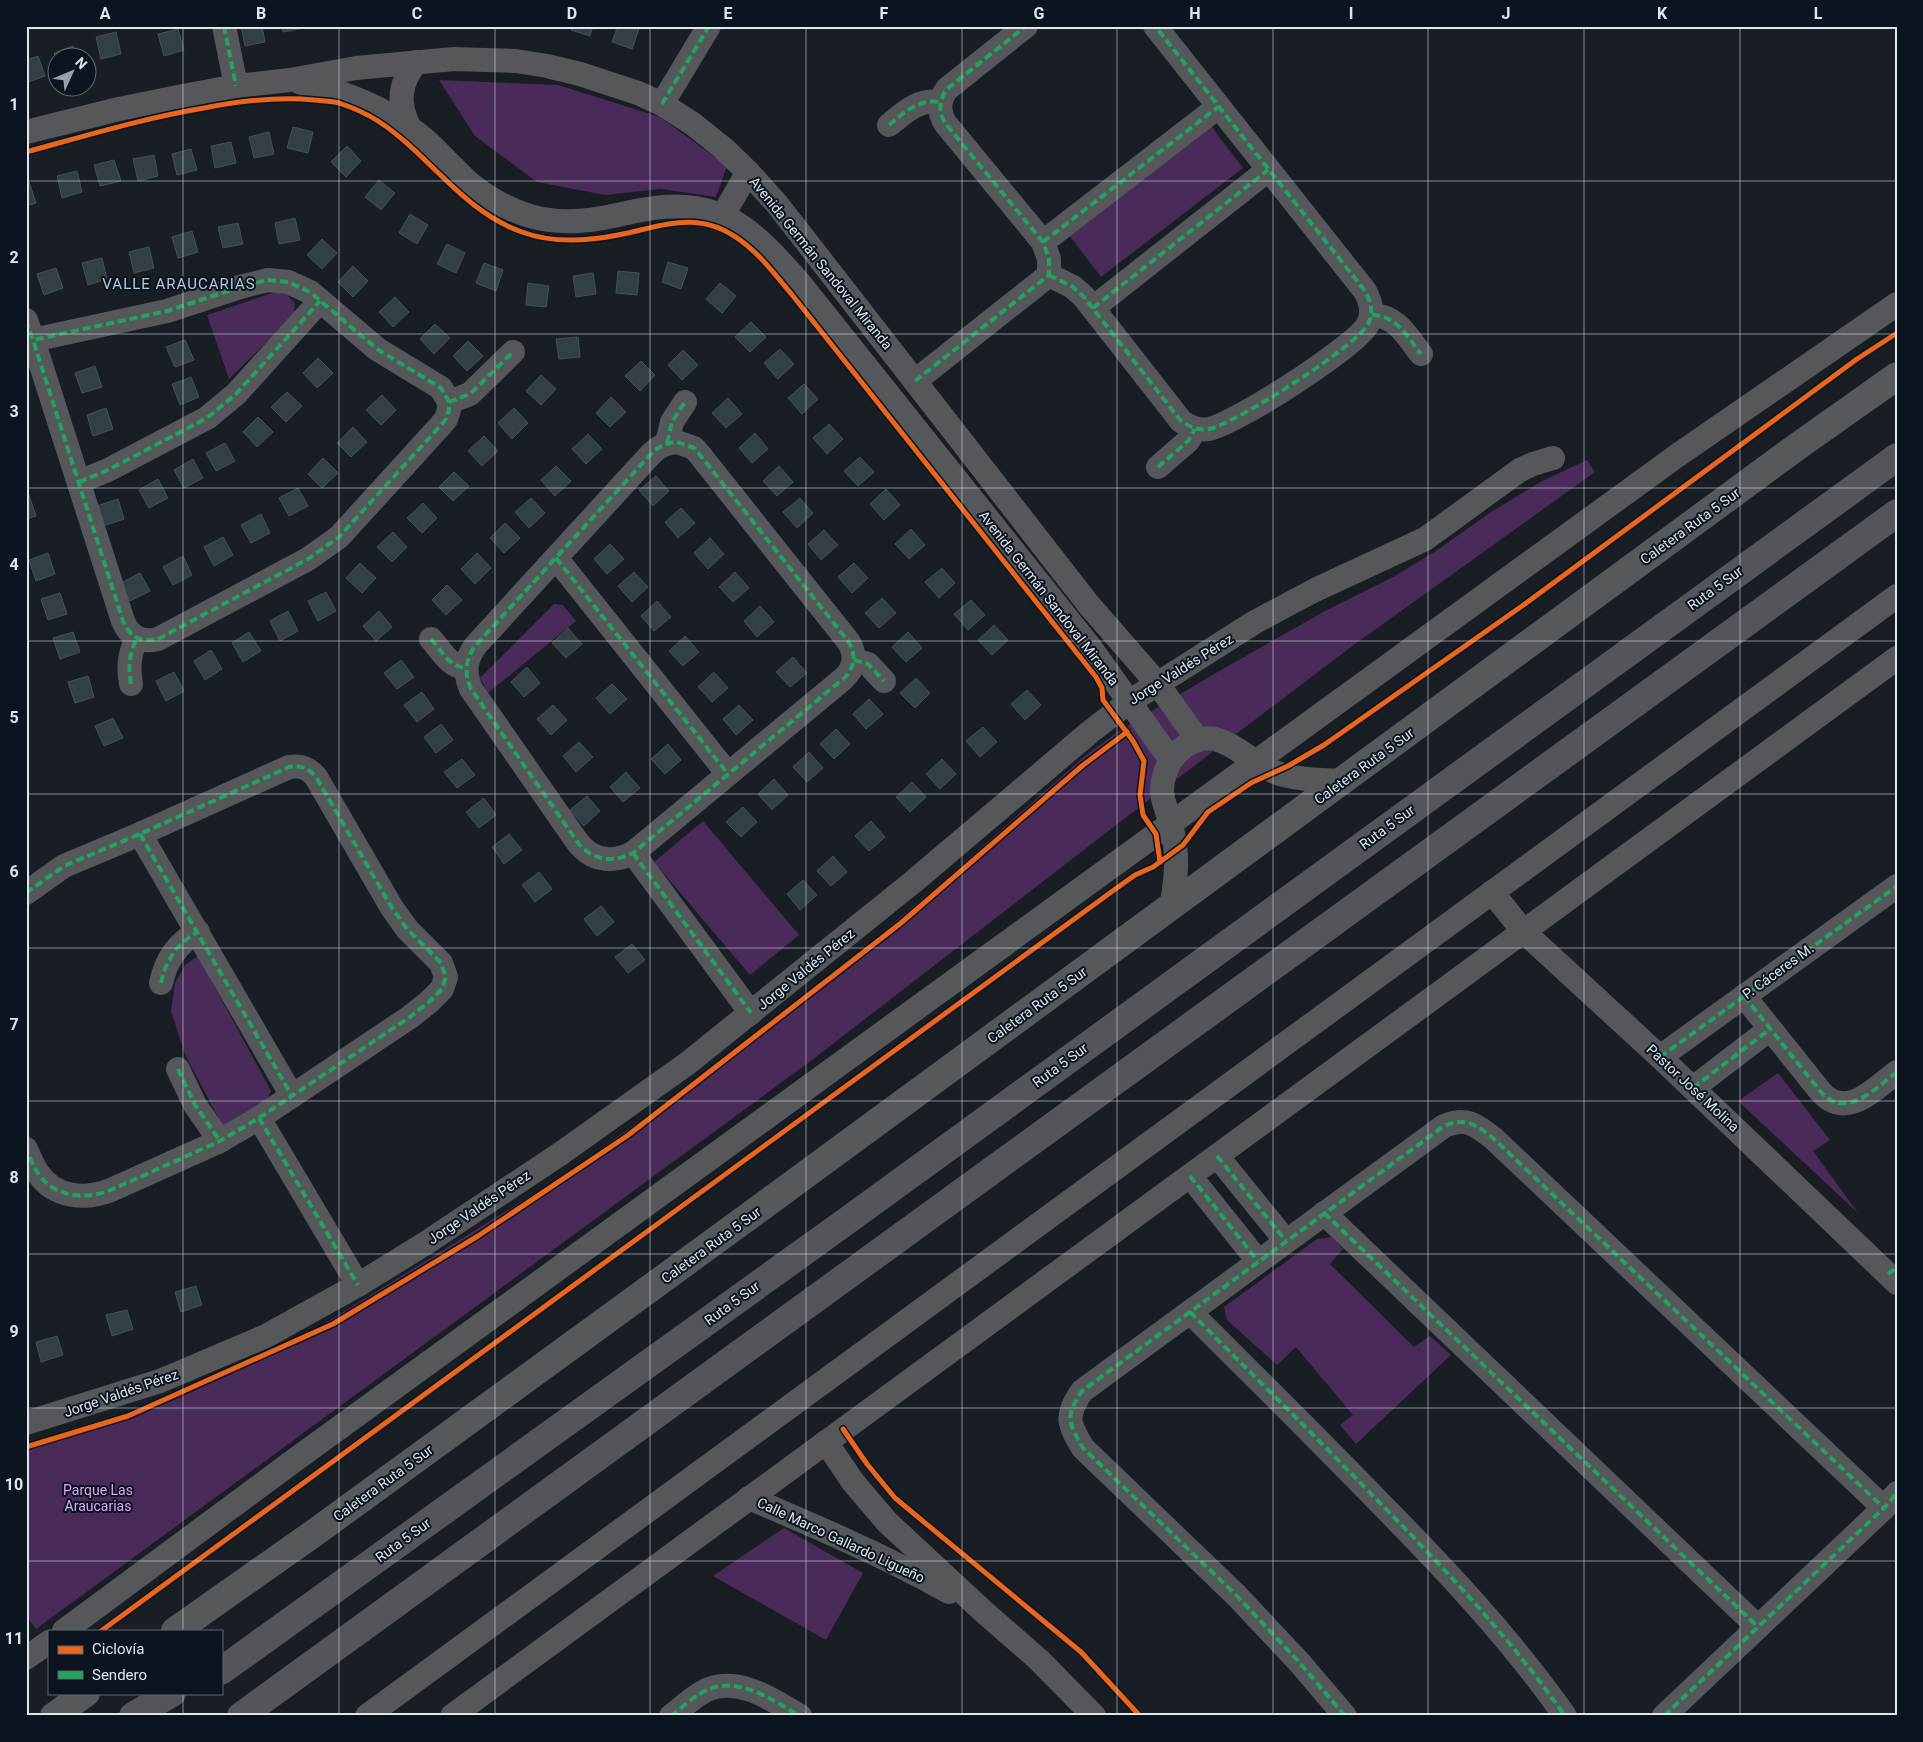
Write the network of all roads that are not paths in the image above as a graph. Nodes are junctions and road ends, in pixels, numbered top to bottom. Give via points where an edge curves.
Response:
1 (224, 26) edge
2 (709, 26) edge
3 (1026, 26) edge
4 (1155, 26) edge
5 (417, 62) junction
6 (290, 80) junction
7 (236, 86) junction
8 (940, 102) junction
9 (662, 104) junction
10 (1218, 107) junction
11 (888, 125) dead end
12 (410, 128) junction
13 (26, 132) edge
14 (1268, 170) junction
15 (748, 172) junction
16 (723, 215) junction
17 (1043, 242) junction
18 (1048, 276) junction
19 (320, 301) junction
20 (1897, 304) edge
21 (1094, 308) junction
22 (1372, 315) junction
23 (30, 330) edge
24 (512, 352) dead end
25 (1421, 354) dead end
26 (1897, 376) edge
27 (915, 381) junction
28 (449, 402) junction
29 (685, 402) dead end
30 (1195, 429) junction
31 (667, 443) junction
32 (1897, 457) edge
33 (1553, 458) dead end
34 (1158, 466) dead end
35 (79, 482) junction
36 (1009, 501) junction
37 (1897, 513) edge
38 (987, 518) junction
39 (556, 558) junction
40 (1897, 596) edge
41 (137, 638) junction
42 (431, 638) dead end
43 (1897, 658) edge
44 (854, 660) junction
45 (466, 668) junction
46 (884, 681) dead end
47 (1157, 683) junction
48 (131, 684) dead end
49 (1129, 702) junction
50 (1198, 740) junction
51 (1171, 760) junction
52 (1255, 762) junction
53 (728, 774) junction
54 (1344, 782) junction
55 (1171, 823) junction
56 (140, 834) junction
57 (633, 853) junction
58 (1897, 886) edge
59 (1492, 892) junction
60 (26, 893) edge
61 (1171, 908) junction
62 (198, 932) junction
63 (1523, 932) junction
64 (161, 983) dead end
65 (1744, 996) junction
66 (751, 1013) junction
67 (1770, 1029) junction
68 (1660, 1057) junction
69 (178, 1069) dead end
70 (1897, 1072) edge
71 (1693, 1088) junction
72 (292, 1096) junction
73 (259, 1118) junction
74 (220, 1141) junction
75 (26, 1148) edge
76 (1217, 1156) junction
77 (1190, 1176) junction
78 (1324, 1213) junction
79 (1286, 1241) junction
80 (1258, 1261) junction
81 (1894, 1275) edge
82 (358, 1285) junction
83 (1190, 1312) junction
84 (26, 1424) edge
85 (826, 1442) junction
86 (749, 1498) junction
87 (1890, 1500) edge
88 (388, 1609) junction
89 (984, 1612) junction
90 (1758, 1627) junction
91 (65, 1630) edge
92 (176, 1630) edge
93 (264, 1640) junction
94 (48, 1643) edge
95 (26, 1658) edge
96 (222, 1664) edge
97 (222, 1670) edge
98 (85, 1694) edge
99 (170, 1694) edge
100 (191, 1694) edge
101 (54, 1716) edge
102 (133, 1716) edge
103 (161, 1716) edge
104 (241, 1716) edge
105 (265, 1716) edge
106 (367, 1716) edge
107 (452, 1716) edge
108 (671, 1716) edge
109 (800, 1716) edge
110 (1094, 1716) edge
111 (1345, 1716) edge
112 (1565, 1716) edge
113 (1664, 1716) edge

1 - 7 street
2 - 9 street
3 - 8 street via 952,84
4 - 10 street
5 - 6 street, Avenida Germán Sandoval Miranda via 356,68
5 - 9 street, Avenida Germán Sandoval Miranda via 485,59 547,66 613,84
5 - 12 street via 405,79 401,94 402,109
6 - 7 street, Avenida Germán Sandoval Miranda
6 - 12 street, Avenida Germán Sandoval Miranda via 352,96
7 - 13 street, Avenida Germán Sandoval Miranda via 119,109
8 - 11 street via 918,104
8 - 17 street via 945,122
9 - 15 street, Avenida Germán Sandoval Miranda via 693,124
10 - 14 street
10 - 17 street
12 - 16 street, Avenida Germán Sandoval Miranda via 483,193 531,216 566,222 583,221 656,208 701,209
14 - 21 street
14 - 22 street via 1365,291
15 - 16 street
15 - 27 street, Avenida Germán Sandoval Miranda via 777,204
16 - 38 street, Avenida Germán Sandoval Miranda via 748,230 779,260
17 - 18 street via 1049,259
18 - 21 street via 1073,287
18 - 27 street
19 - 23 street via 299,286 268,280 167,311
19 - 28 street via 377,349 441,388
19 - 35 street via 217,411 108,470
20 - 52 street via 1678,455
21 - 30 street via 1181,421
22 - 25 street via 1398,324
22 - 30 street via 1358,336 1291,385 1221,425 1212,429
23 - 35 street
24 - 28 street via 470,394
26 - 54 main road, Caletera Ruta 5 Sur
27 - 36 street, Avenida Germán Sandoval Miranda
28 - 41 street via 446,419 328,546 158,639
29 - 31 street via 672,422
30 - 34 street via 1188,441
31 - 39 street via 651,454
31 - 44 street via 676,442 694,448 852,646
32 - 93 highway, Ruta 5 Sur
33 - 47 street, Jorge Valdés Pérez via 1520,470 1425,539 1255,622
35 - 41 street via 123,621
36 - 38 street
36 - 47 street, Avenida Germán Sandoval Miranda via 1090,606
37 - 88 highway
38 - 49 street, Avenida Germán Sandoval Miranda via 1090,647
39 - 45 street via 476,645
39 - 53 street
40 - 59 street
41 - 48 street via 130,655
42 - 45 street via 451,662
43 - 63 street
44 - 46 street via 868,664
44 - 53 street via 853,667 843,679
45 - 57 street via 471,689 581,847 605,860
47 - 49 street, Jorge Valdés Pérez
47 - 50 street, Avenida Germán Sandoval Miranda
49 - 51 street, Avenida Germán Sandoval Miranda
49 - 66 street, Jorge Valdés Pérez
50 - 51 street via 1183,747
50 - 52 street via 1208,738 1228,743
51 - 55 street via 1162,792
52 - 54 street via 1279,774
52 - 55 street
53 - 57 street
54 - 61 main road, Caletera Ruta 5 Sur
55 - 61 street via 1177,860
55 - 91 street
56 - 60 street via 64,866
56 - 62 street
56 - 72 street via 289,767 305,768 316,777 392,908 441,963 445,970 445,983 429,1002
57 - 66 street
58 - 65 street, P. Cáceres M.
59 - 63 street, Pastor José Molina
59 - 106 street
61 - 92 main road, Caletera Ruta 5 Sur
62 - 64 street via 174,950
62 - 72 street
63 - 68 street, Pastor José Molina
63 - 76 street
65 - 67 street
65 - 68 street, P. Cáceres M.
66 - 82 street, Jorge Valdés Pérez via 568,1148
67 - 70 street via 1825,1098 1841,1104 1855,1102
67 - 71 street
68 - 71 street, Pastor José Molina
69 - 74 street via 195,1105
71 - 81 street, Pastor José Molina
72 - 73 street
73 - 74 street
73 - 82 street
74 - 75 street via 99,1195 87,1196 64,1193 44,1182
76 - 77 street
76 - 79 street
77 - 80 street
77 - 85 street
78 - 79 street
78 - 87 street via 1444,1126 1456,1120 1479,1127
78 - 90 street
79 - 80 street
80 - 83 street
82 - 84 street, Jorge Valdés Pérez via 266,1336 214,1359 160,1381
83 - 111 street via 1082,1392 1072,1406 1073,1430 1083,1448 1196,1554 1299,1662
83 - 112 street via 1444,1569
85 - 86 street
85 - 89 street, Calle Marco Gallardo Ligueño via 853,1482 888,1522
86 - 89 street, Calle Marco Gallardo Ligueño via 910,1570
86 - 107 street
87 - 90 street
88 - 104 highway
88 - 105 highway
89 - 110 street, Calle Marco Gallardo Ligueño via 1039,1660
90 - 113 street
93 - 96 highway
93 - 97 highway, Ruta 5 Sur
94 - 95 street
98 - 101 main road
99 - 102 highway
100 - 103 highway
108 - 109 street via 707,1690 734,1686 747,1689

